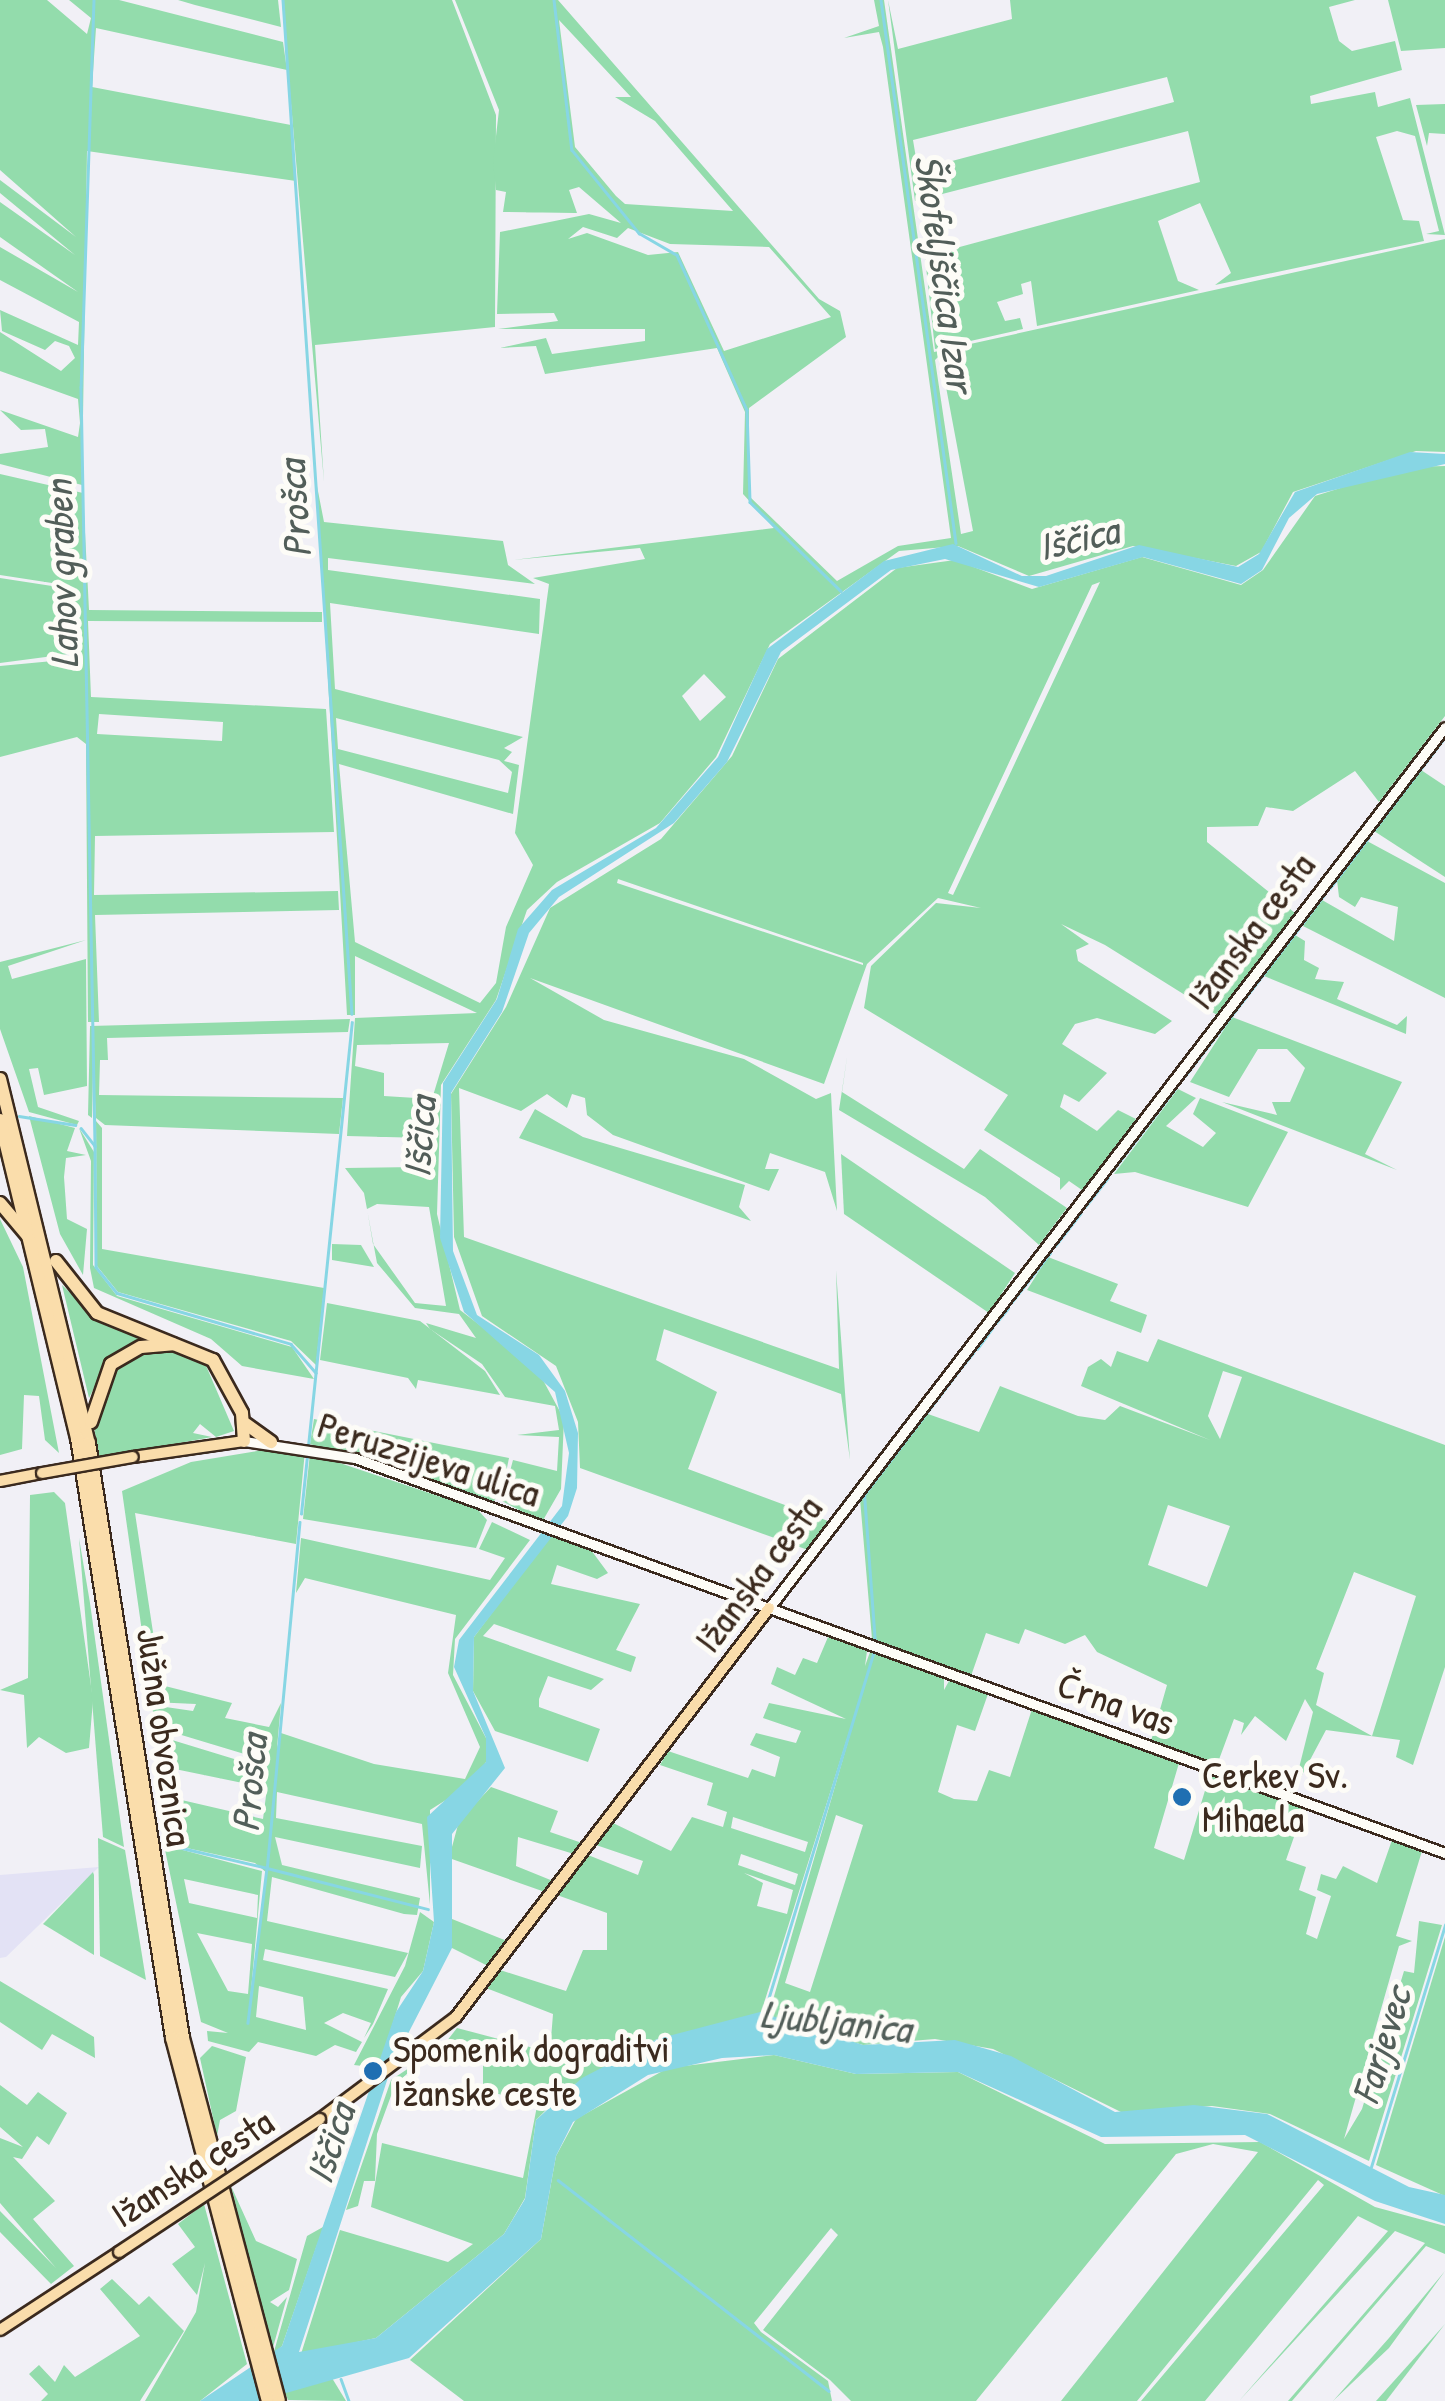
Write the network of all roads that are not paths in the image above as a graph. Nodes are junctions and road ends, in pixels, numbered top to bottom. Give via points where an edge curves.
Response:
1 (1445, 726) edge
2 (0, 1079) edge
3 (0, 1120) edge
4 (0, 1203) edge
5 (39, 1218) junction
6 (43, 1278) junction
7 (246, 1424) junction
8 (243, 1441) junction
9 (271, 1442) junction
10 (90, 1443) junction
11 (0, 1481) edge
12 (768, 1608) junction
13 (1445, 1853) edge
14 (244, 2305) junction
15 (0, 2330) edge
16 (268, 2401) edge
17 (280, 2401) edge

1 - 12 street, Ižanska cesta
2 - 5 highway, Južna obvoznica
3 - 6 highway, Južna obvoznica
4 - 6 highway via 24,1228
5 - 7 highway via 77,1296 113,1321 208,1355
5 - 10 highway, Južna obvoznica
6 - 14 highway, Južna obvoznica via 96,1540 166,2008
7 - 8 highway
7 - 9 highway
8 - 9 street, Peruzzijeva ulica
8 - 10 highway via 215,1368 160,1344 124,1354 103,1373
8 - 11 main road, Peruzzijeva ulica, bridge
9 - 12 street, Peruzzijeva ulica via 316,1449
10 - 14 highway, Južna obvoznica via 174,1993
12 - 13 street, Črna vas
12 - 15 main road, Ižanska cesta, bridge via 461,2011 414,2057
14 - 16 highway, Južna obvoznica
14 - 17 highway, Južna obvoznica

